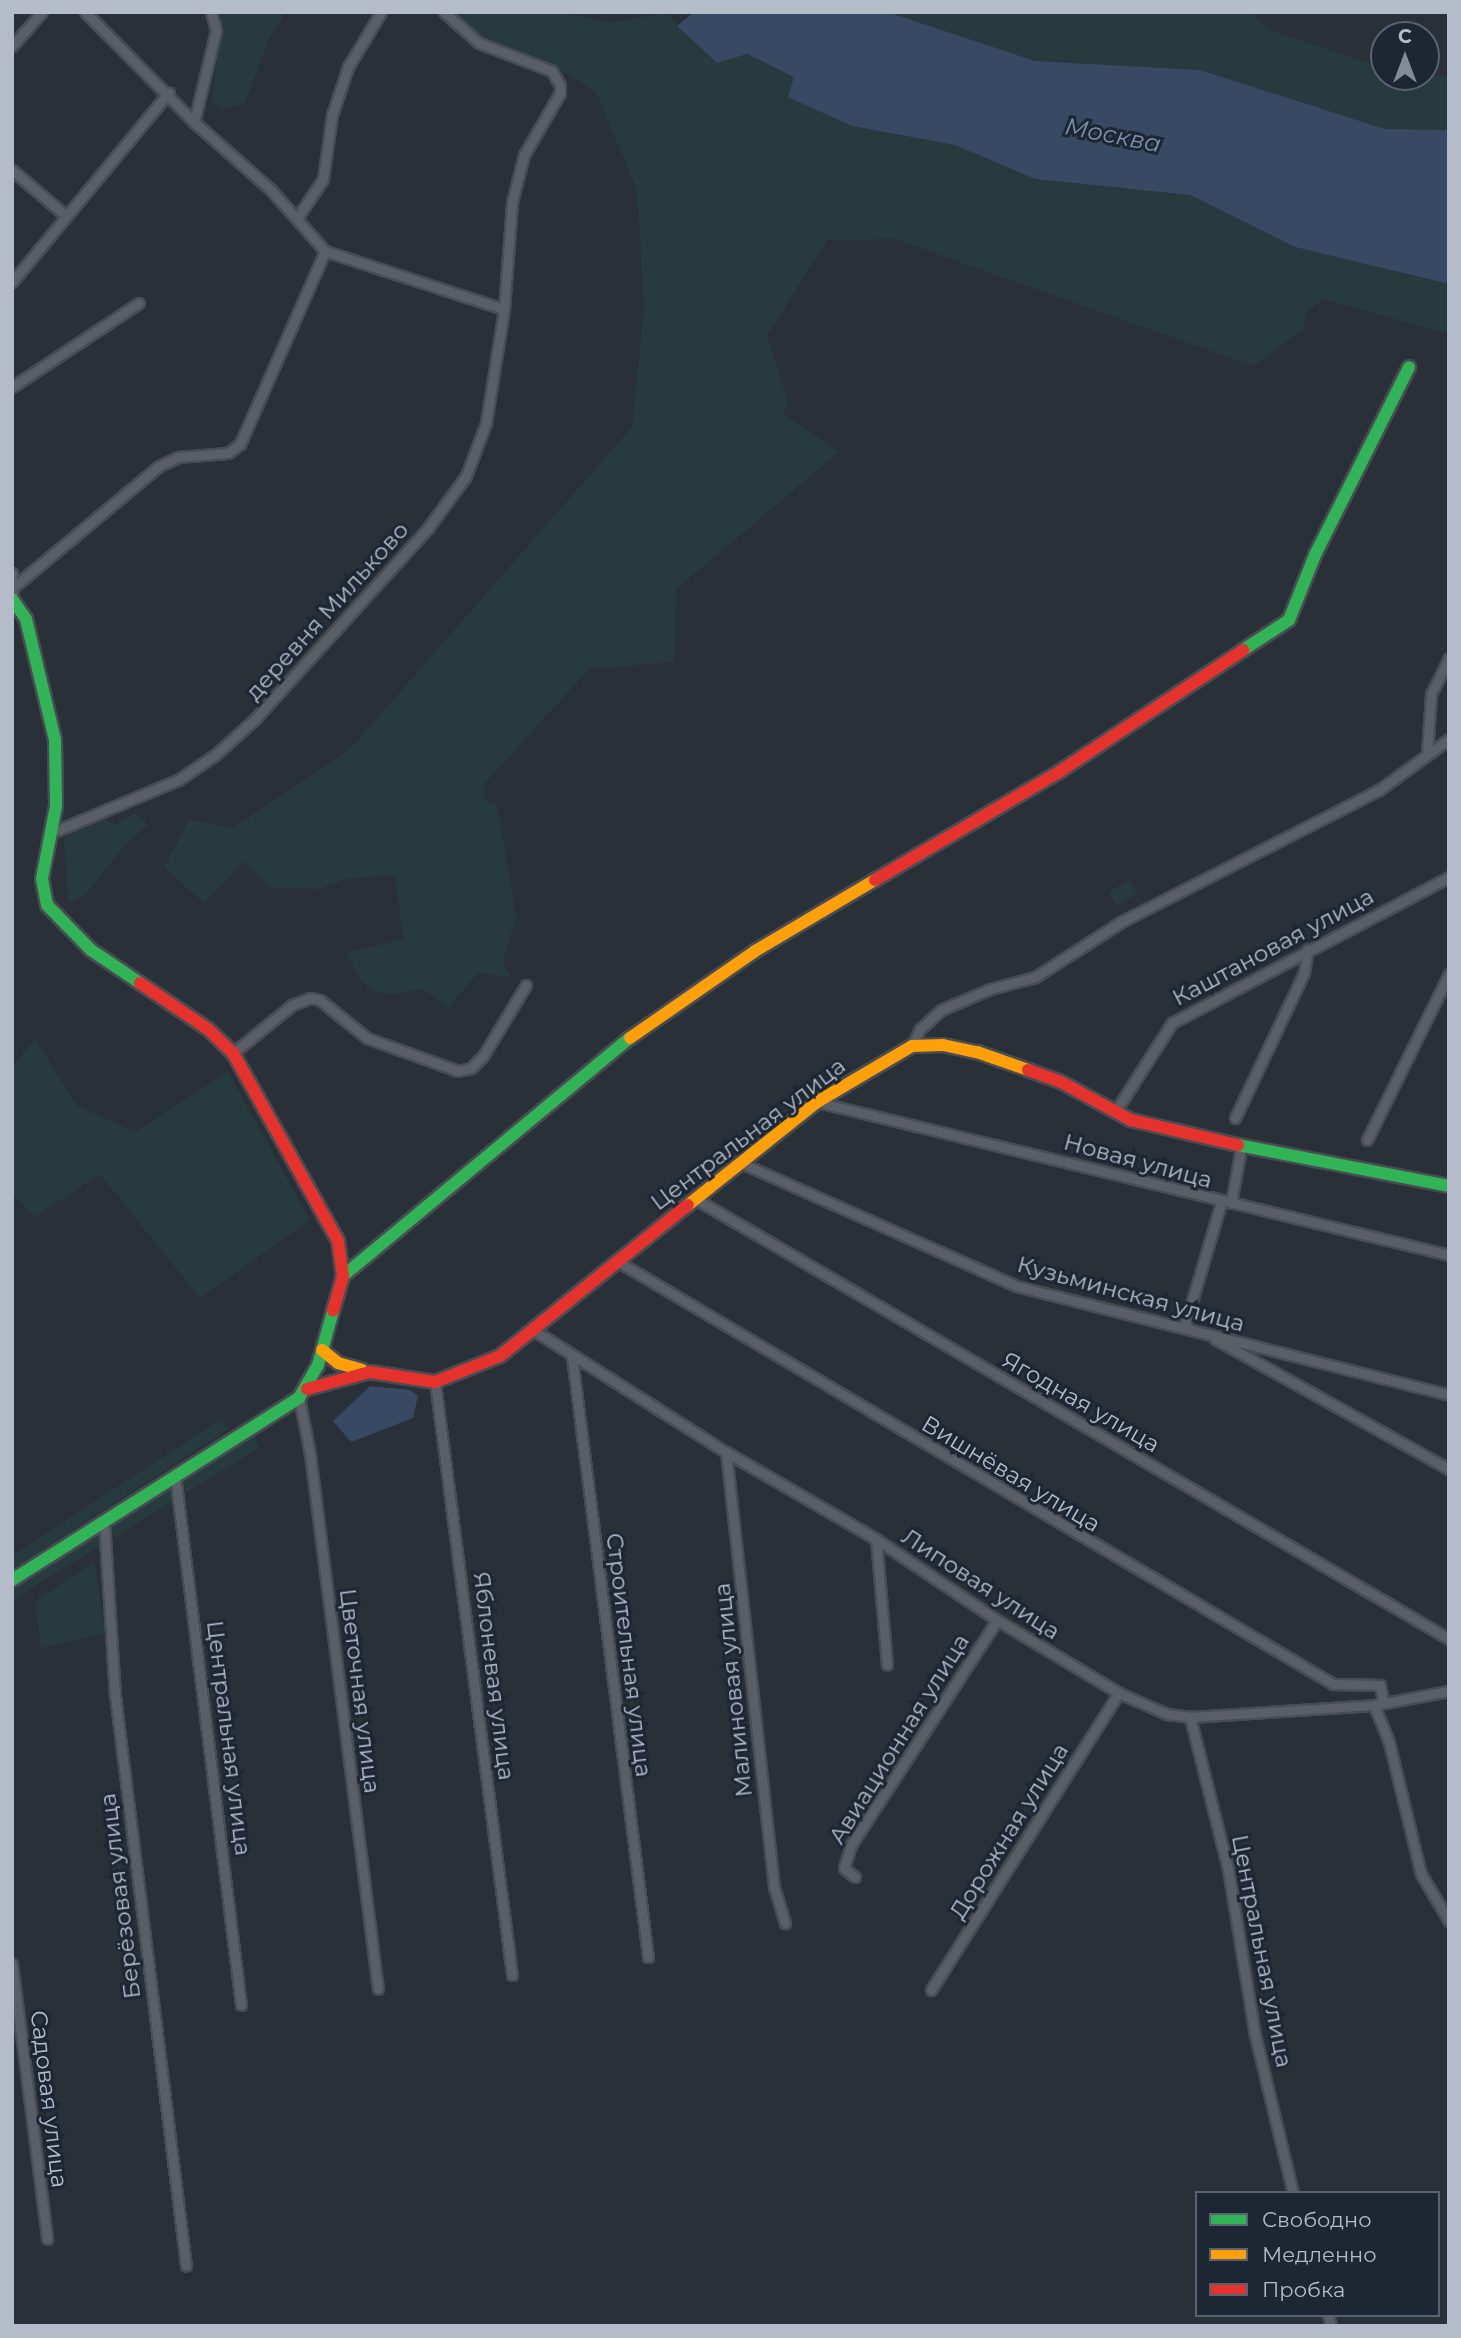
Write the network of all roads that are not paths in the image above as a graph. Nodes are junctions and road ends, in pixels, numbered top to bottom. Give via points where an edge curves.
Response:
1 (42, 12) edge
2 (85, 12) edge
3 (211, 12) edge
4 (381, 12) edge
5 (444, 12) edge
6 (12, 46) edge
7 (169, 92) junction
8 (195, 119) junction
9 (12, 170) edge
10 (66, 216) junction
11 (297, 218) junction
12 (325, 251) junction
13 (12, 282) edge
14 (139, 303) dead end
15 (504, 309) junction
16 (1409, 367) dead end
17 (12, 387) edge
18 (12, 573) edge
19 (16, 586) junction
20 (12, 599) edge
21 (1449, 658) edge
22 (1449, 739) edge
23 (1427, 753) junction
24 (51, 834) junction
25 (1449, 877) edge
26 (1308, 950) junction
27 (1449, 974) edge
28 (526, 985) dead end
29 (912, 1046) junction
30 (233, 1053) junction
31 (817, 1102) junction
32 (1115, 1112) junction
33 (1235, 1118) dead end
34 (1367, 1140) dead end
35 (1241, 1148) junction
36 (739, 1162) junction
37 (1449, 1186) edge
38 (694, 1198) junction
39 (1221, 1203) junction
40 (1231, 1203) junction
41 (1449, 1255) edge
42 (617, 1261) junction
43 (343, 1276) junction
44 (1184, 1328) junction
45 (535, 1331) junction
46 (1204, 1333) junction
47 (323, 1350) junction
48 (572, 1357) junction
49 (370, 1372) junction
50 (435, 1382) junction
51 (303, 1394) junction
52 (1449, 1395) edge
53 (726, 1452) junction
54 (1449, 1469) edge
55 (175, 1475) junction
56 (104, 1521) junction
57 (876, 1539) junction
58 (12, 1580) edge
59 (997, 1620) junction
60 (1449, 1639) edge
61 (887, 1665) dead end
62 (1449, 1692) edge
63 (1119, 1693) junction
64 (1379, 1703) junction
65 (1190, 1717) junction
66 (856, 1877) dead end
67 (1449, 1921) edge
68 (785, 1923) dead end
69 (648, 1958) dead end
70 (12, 1964) edge
71 (512, 1975) dead end
72 (378, 1989) dead end
73 (931, 1990) dead end
74 (241, 2005) dead end
75 (1293, 2191) edge
76 (47, 2239) dead end
77 (186, 2266) dead end

1 - 6 street
2 - 7 street
3 - 8 street via 216,30
4 - 11 street via 348,67 332,115 323,179
5 - 15 street, деревня Мильково via 479,43 552,71 560,85 560,93 524,155 512,202
7 - 8 street
7 - 10 street
8 - 11 street
9 - 10 street
10 - 13 street
11 - 12 street
12 - 15 street
12 - 19 street via 240,444 228,453 178,457 159,466
14 - 17 street
15 - 24 street, деревня Мильково via 486,423 466,476 428,528 255,719 215,755 178,780
16 - 43 street via 1321,543 1289,620 1059,772 695,990 604,1055
18 - 19 street
19 - 20 street
20 - 24 street via 26,619 55,740 59,773
21 - 23 street via 1431,694
22 - 23 street
23 - 29 street via 1378,790 1091,938 1035,977 990,989 941,1010 920,1029
24 - 30 street via 42,890 65,929 208,1029
25 - 26 street, Каштановая улица
26 - 32 street, Каштановая улица via 1172,1023
26 - 33 street via 1304,973
27 - 34 street
28 - 30 street via 471,1068 458,1071 367,1038 320,1000 310,998 292,1005
29 - 31 street, Центральная улица
29 - 32 street via 943,1045 977,1052 1061,1082
30 - 43 street via 338,1241
31 - 36 street, Центральная улица
31 - 39 street, Новая улица
32 - 35 street
35 - 37 street
35 - 40 street
36 - 38 street, Центральная улица
36 - 44 street, Кузьминская улица via 1016,1286
38 - 42 street, Центральная улица
38 - 60 street, Ягодная улица
39 - 40 street, Новая улица
39 - 44 street
40 - 41 street, Новая улица
42 - 45 street, Центральная улица
42 - 64 street, Вишнёвая улица via 1322,1678 1333,1684 1380,1685
43 - 47 street
44 - 46 street, Кузьминская улица
45 - 48 street, Липовая улица
45 - 50 street, Центральная улица via 500,1356
46 - 52 street, Кузьминская улица
46 - 54 street
47 - 49 street via 338,1363
47 - 51 street
48 - 53 street, Липовая улица
48 - 69 street, Строительная улица
49 - 50 street
49 - 51 street via 350,1374
50 - 71 street, Яблоневая улица
51 - 55 street
51 - 72 street, Цветочная улица
53 - 57 street, Липовая улица
53 - 68 street, Малиновая улица via 774,1887
55 - 56 street
55 - 74 street, Центральная улица
56 - 58 street
56 - 77 street, Берёзовая улица via 115,1695
57 - 59 street, Липовая улица
57 - 61 street
59 - 63 street, Липовая улица
59 - 66 street, Авиационная улица via 850,1845 844,1868
62 - 64 street, Липовая улица
63 - 65 street, Липовая улица via 1167,1714
63 - 73 street, Дорожная улица
64 - 65 street, Липовая улица
64 - 67 street via 1421,1874
65 - 75 street, Центральная улица via 1228,1869 1255,2035
70 - 76 street, Садовая улица

